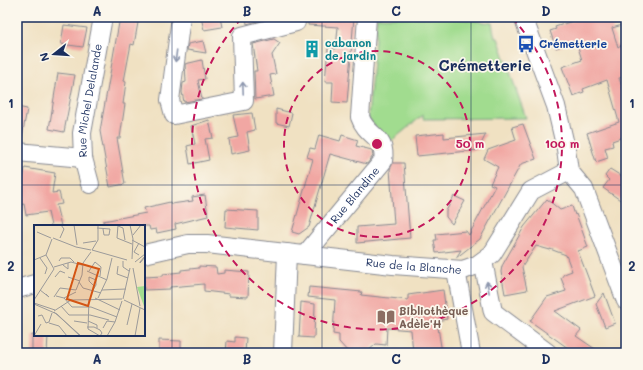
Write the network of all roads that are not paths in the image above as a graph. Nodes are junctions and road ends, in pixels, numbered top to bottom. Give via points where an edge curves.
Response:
1 (103, 17) edge
2 (181, 17) edge
3 (296, 17) edge
4 (366, 17) edge
5 (523, 17) edge
6 (17, 152) edge
7 (83, 158) junction
8 (569, 171) junction
9 (90, 184) dead end
10 (287, 253) junction
11 (145, 254) edge
12 (305, 255) junction
13 (483, 261) junction
14 (456, 270) junction
15 (34, 284) edge
16 (17, 289) edge
17 (626, 301) edge
18 (493, 312) junction
19 (465, 318) junction
20 (283, 353) edge
21 (471, 353) edge
22 (548, 353) edge

1 - 7 street, Rue Michel Delalande via 82,133
2 -> 3 street via 170,100 174,115 244,100 242,36 296,22
4 - 12 street, Rue Blandine via 360,117 366,129 382,143 382,161
5 - 8 street via 556,106
6 - 7 street
7 - 9 street, Rue Michel Delalande
8 - 13 street, Rue de la Blanche via 531,191 492,254
8 - 17 street via 584,189
10 - 11 street, Rue de la Blanche via 188,244
10 - 12 street, Rue de la Blanche
10 - 20 street
12 - 14 street, Rue de la Blanche
13 - 14 street, Rue de la Blanche via 470,268
18 -> 13 street
14 - 19 street
15 - 16 street
18 - 19 street
18 - 22 street
19 - 21 street

